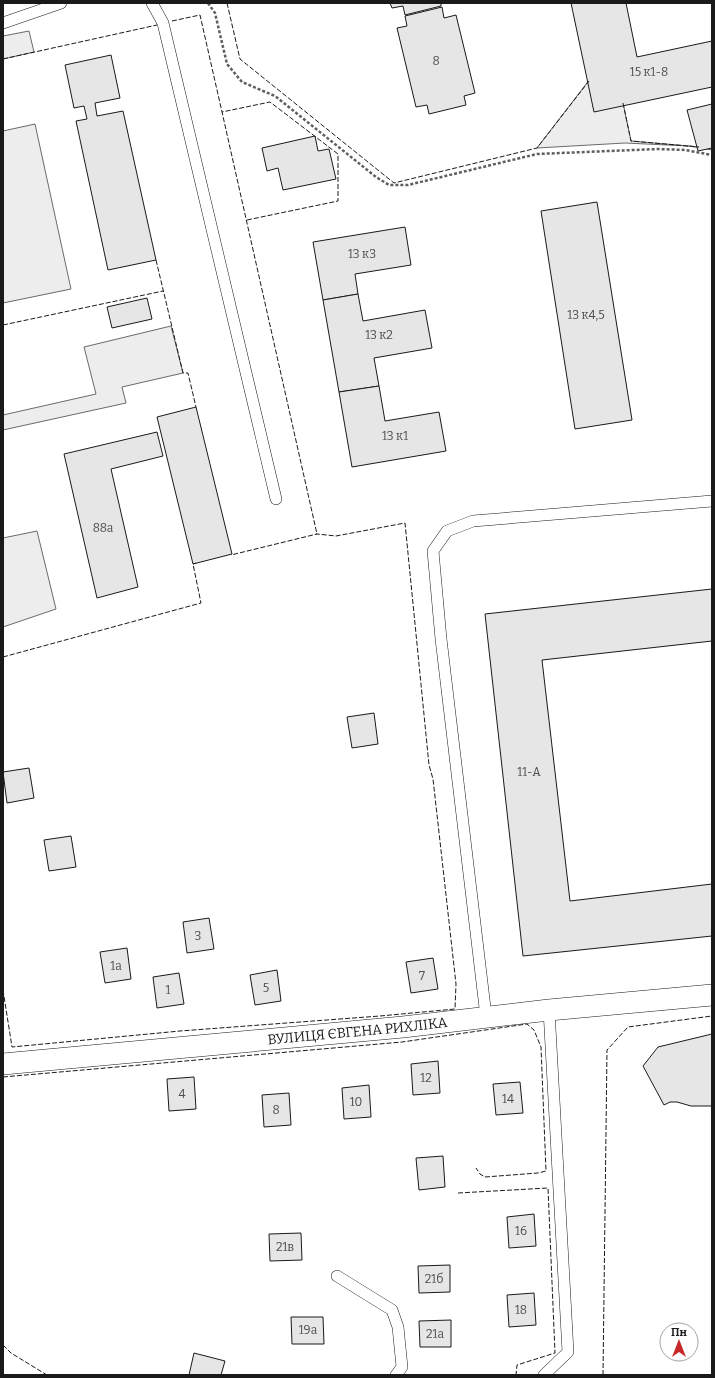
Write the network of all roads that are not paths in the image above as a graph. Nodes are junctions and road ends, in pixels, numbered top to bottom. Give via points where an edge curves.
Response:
1 (61, 3) edge
2 (152, 3) edge
3 (3, 23) edge
4 (276, 499) dead end
5 (712, 501) edge
6 (712, 995) edge
7 (549, 1010) junction
8 (486, 1016) junction
9 (3, 1064) edge
10 (337, 1276) dead end
11 (396, 1375) edge
12 (544, 1375) edge

1 - 3 lane
2 - 4 lane via 163,23
5 - 8 lane via 472,521 447,531 433,551
6 - 7 street, ВУЛИЦЯ ЄВГЕНА РИХЛІКА
7 - 8 street, ВУЛИЦЯ ЄВГЕНА РИХЛІКА
7 - 12 lane via 568,1352
8 - 9 street, ВУЛИЦЯ ЄВГЕНА РИХЛІКА via 403,1027
10 - 11 lane via 392,1310 398,1327 402,1367

